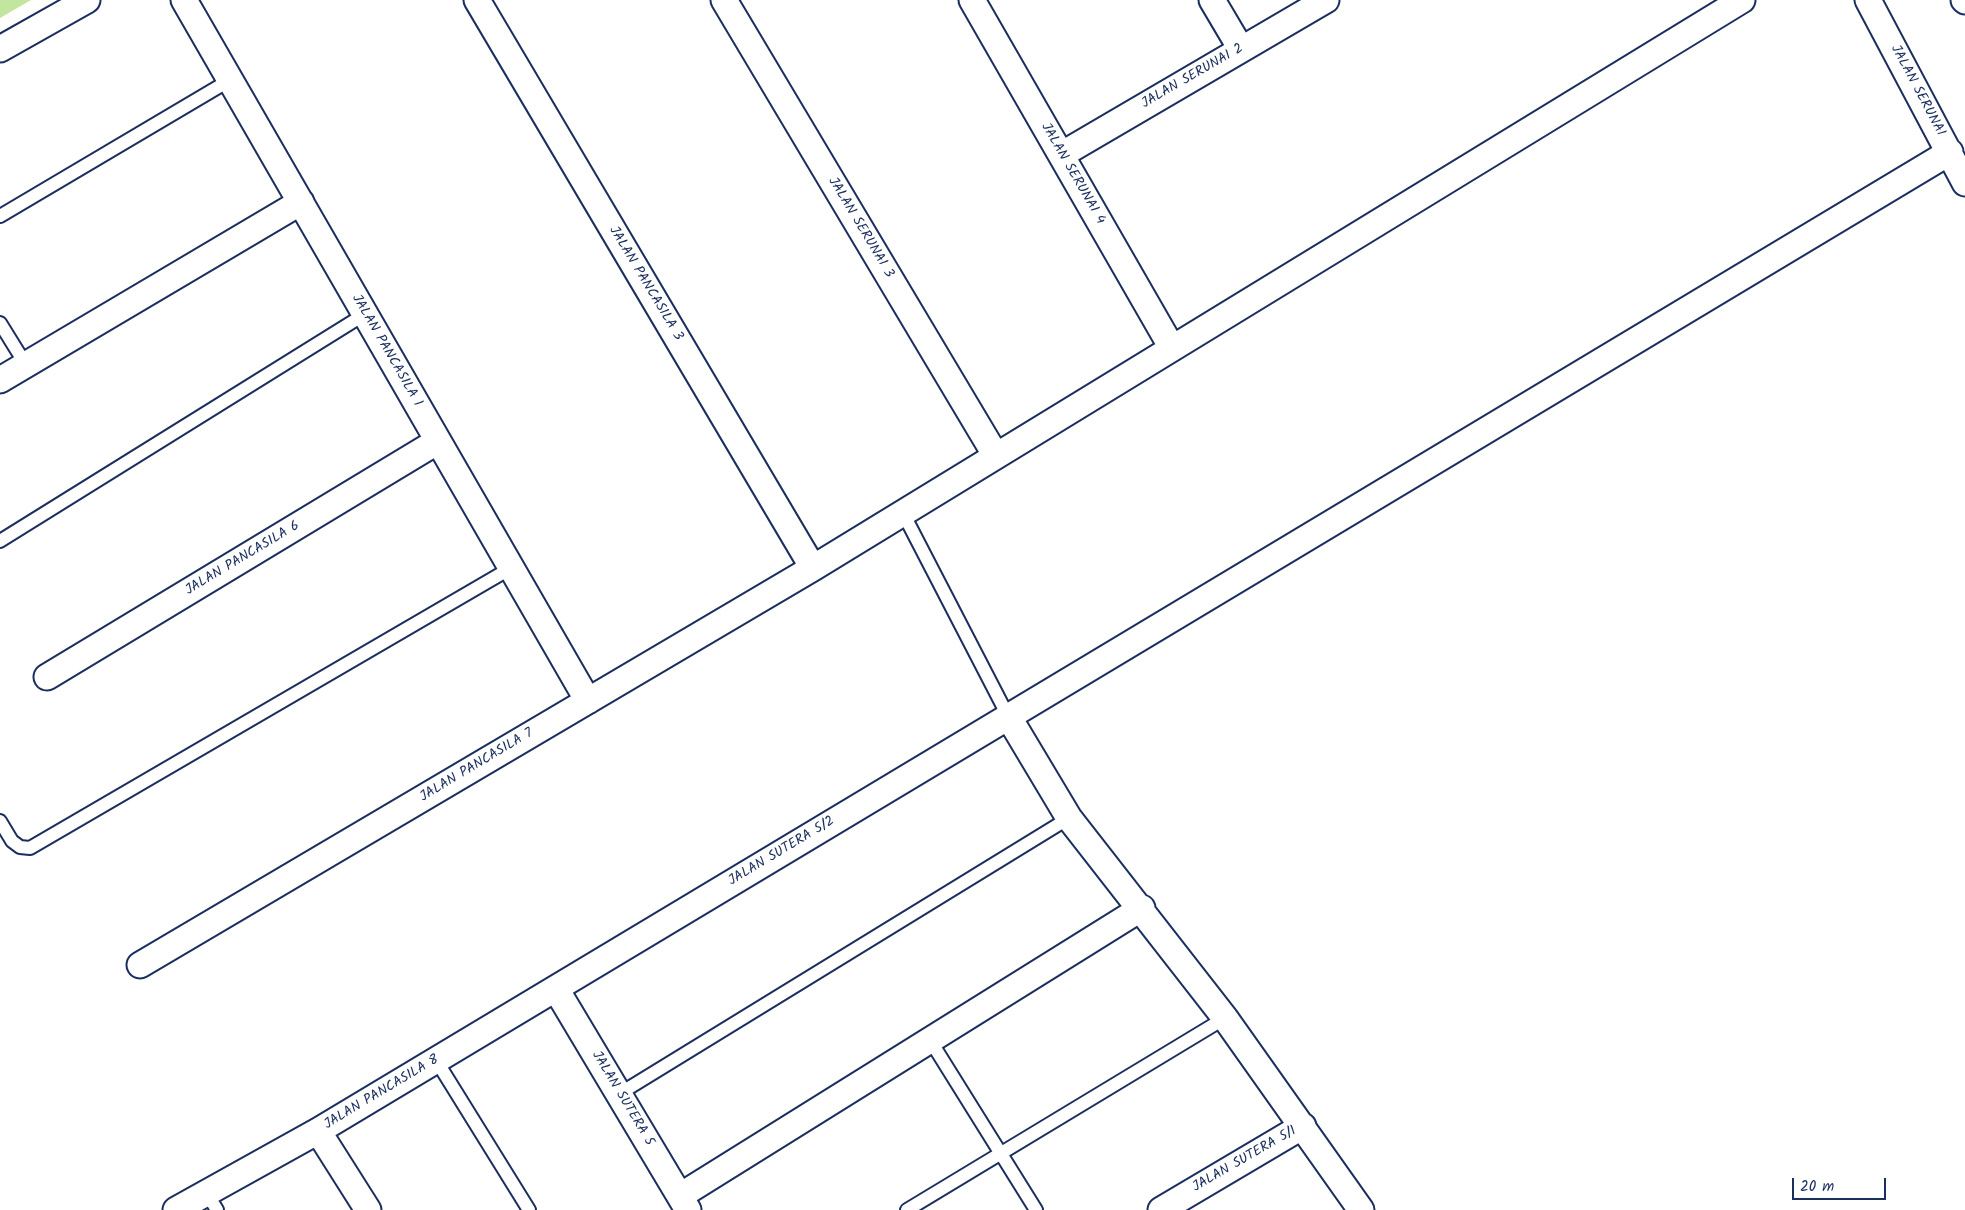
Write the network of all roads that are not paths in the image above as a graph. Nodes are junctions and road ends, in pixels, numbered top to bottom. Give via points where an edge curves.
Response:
1 (86, 0) edge
2 (184, 0) edge
3 (477, 0) edge
4 (724, 0) edge
5 (972, 0) edge
6 (1212, 0) edge
7 (1326, 0) edge
8 (1742, 0) edge
9 (1868, 0) edge
10 (1241, 49) junction
11 (0, 50) edge
12 (230, 80) junction
13 (1950, 152) junction
14 (1061, 155) junction
15 (1965, 183) edge
16 (301, 202) junction
17 (0, 216) edge
18 (365, 314) junction
19 (0, 322) edge
20 (1172, 348) junction
21 (26, 365) junction
22 (0, 380) edge
23 (438, 441) junction
24 (996, 456) junction
25 (903, 513) junction
26 (0, 541) edge
27 (511, 568) junction
28 (813, 568) junction
29 (47, 677) dead end
30 (588, 701) junction
31 (1008, 716) junction
32 (1069, 818) junction
33 (0, 821) edge
34 (1142, 908) junction
35 (140, 965) dead end
36 (556, 989) junction
37 (1225, 1018) junction
38 (930, 1040) junction
39 (436, 1060) junction
40 (619, 1094) junction
41 (1303, 1126) junction
42 (318, 1131) junction
43 (1001, 1154) junction
44 (212, 1201) edge
45 (684, 1203) edge
46 (176, 1210) edge
47 (368, 1210) edge
48 (529, 1210) edge
49 (907, 1210) edge
50 (1036, 1210) edge
51 (1161, 1210) edge
52 (1361, 1210) edge

1 - 11 street
2 - 12 street, JALAN PANCASILA 1
3 - 28 street, JALAN PANCASILA 3
4 - 24 street, JALAN SERUNAI 3
5 - 14 street, JALAN SERUNAI 4
6 - 10 street
7 - 10 street, JALAN SERUNAI 2
8 - 20 street, JALAN PANCASILA 7
9 - 13 street, JALAN SERUNAI
10 - 14 street, JALAN SERUNAI 2
12 - 16 street, JALAN PANCASILA 1
12 - 17 lane
13 - 15 street, JALAN SERUNAI
13 - 31 street, JALAN SUTERA 5/2
14 - 20 street, JALAN SERUNAI 4
16 - 18 street, JALAN PANCASILA 1
16 - 21 street
18 - 23 street, JALAN PANCASILA 1
18 - 26 lane
19 - 21 lane
20 - 24 street, JALAN PANCASILA 7
21 - 22 street
23 - 27 street, JALAN PANCASILA 1
23 - 29 street, JALAN PANCASILA 6
24 - 25 street, JALAN PANCASILA 7
25 - 28 street, JALAN PANCASILA 7
25 - 31 lane
27 - 30 street, JALAN PANCASILA 1
27 - 33 lane via 30,848 20,848 12,841
28 - 30 street, JALAN PANCASILA 7
30 - 35 street, JALAN PANCASILA 7
31 - 32 street
31 - 36 street, JALAN SUTERA 5/2
32 - 34 street
32 - 40 lane
34 - 37 street
34 - 38 street
36 - 39 street, JALAN PANCASILA 8
36 - 40 street, JALAN SUTERA 5
37 - 41 street
37 - 43 lane
38 - 43 lane
38 - 45 street
39 - 42 street, JALAN PANCASILA 8
39 - 48 lane
40 - 45 street, JALAN SUTERA 5
41 - 51 street, JALAN SUTERA 5/1
41 - 52 street
42 - 44 street, JALAN PANCASILA 8
42 - 47 street
43 - 49 lane
43 - 50 lane
44 - 46 street, JALAN PANCASILA 8

